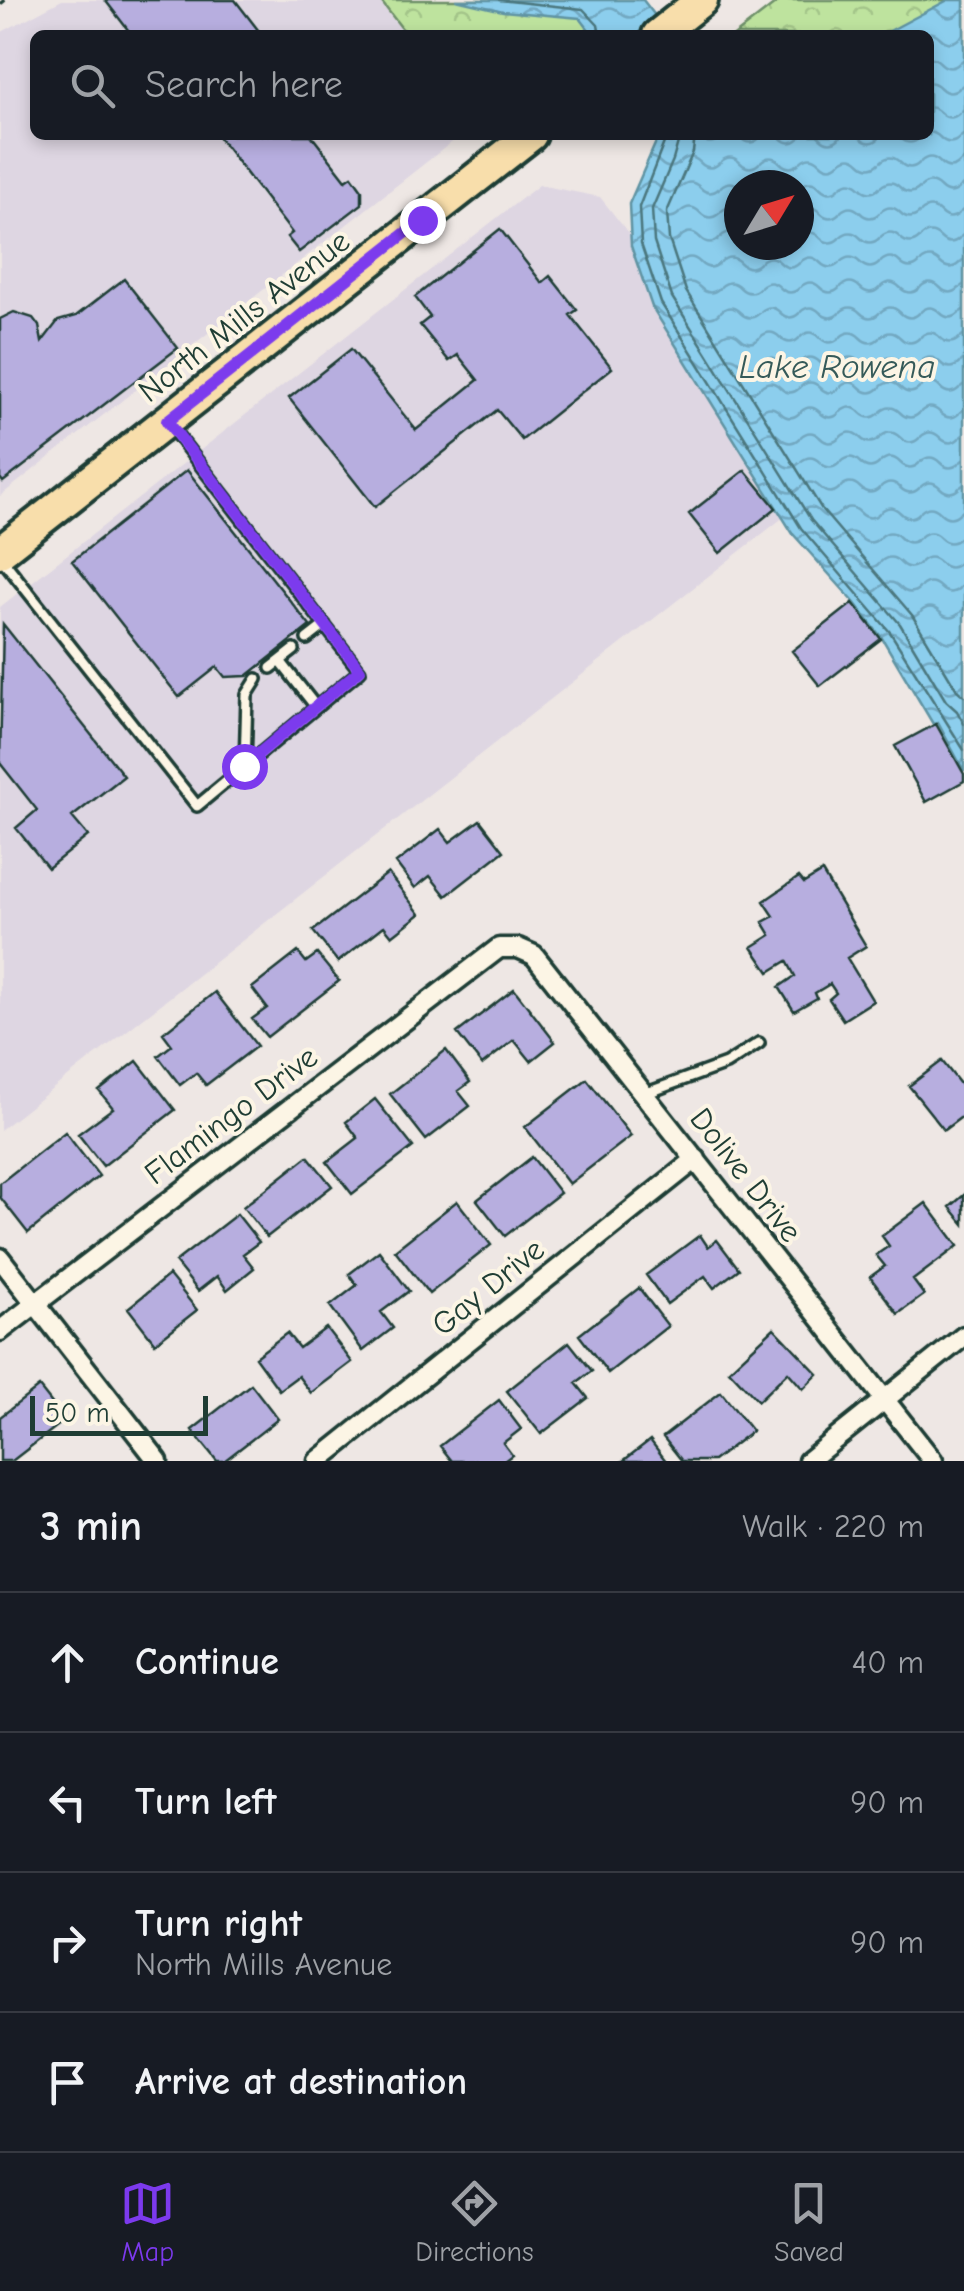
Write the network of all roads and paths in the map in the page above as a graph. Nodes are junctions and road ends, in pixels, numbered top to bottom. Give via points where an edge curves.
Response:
1 (694, 6) edge
2 (664, 30) edge
3 (526, 140) edge
4 (167, 421) junction
5 (0, 554) edge
6 (324, 625) junction
7 (307, 638) dead end
8 (294, 650) dead end
9 (256, 679) dead end
10 (316, 707) junction
11 (244, 766) junction
12 (499, 948) joint
13 (759, 1043) dead end
14 (644, 1094) junction
15 (696, 1159) junction
16 (0, 1258) edge
17 (35, 1303) junction
18 (0, 1331) edge
19 (964, 1336) edge
20 (886, 1399) junction
21 (158, 1461) edge
22 (318, 1461) edge
23 (808, 1461) edge
24 (933, 1461) edge

1 - 2 main road
3 - 4 main road, North Mills Avenue
4 - 5 main road, North Mills Avenue
4 - 6 lane
5 - 11 lane via 197,806
6 - 7 lane
6 - 10 lane via 360,670
8 - 10 lane via 276,664
9 - 11 lane via 247,695
10 - 11 lane
12 - 14 street, Dolive Drive via 534,954
12 - 17 street, Flamingo Drive
13 - 14 lane via 726,1064
14 - 15 street, Dolive Drive
15 - 20 street, Dolive Drive
15 - 22 street, Gay Drive
16 - 17 street
17 - 18 street, Flamingo Drive
17 - 21 street
19 - 20 street
20 - 23 street
20 - 24 street, Dolive Drive

